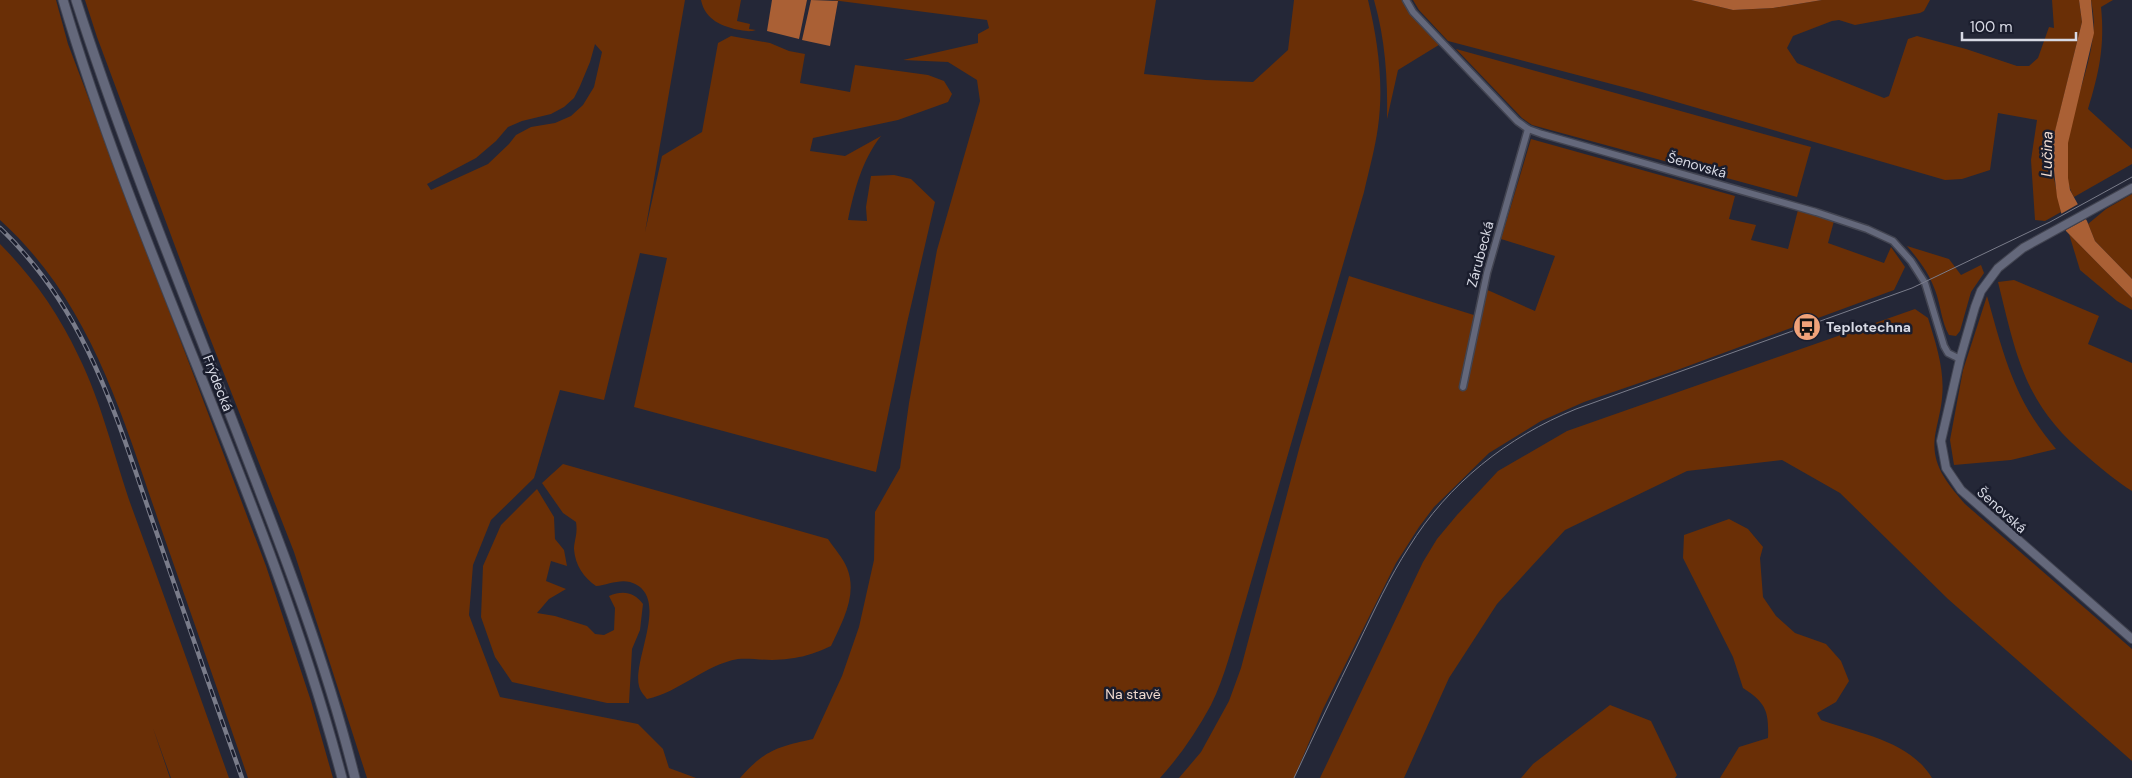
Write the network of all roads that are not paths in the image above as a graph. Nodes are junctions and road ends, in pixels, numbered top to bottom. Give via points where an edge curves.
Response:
1 (63, 0) edge
2 (76, 0) edge
3 (1406, 0) edge
4 (1528, 129) junction
5 (2132, 188) edge
6 (1960, 359) junction
7 (1463, 387) dead end
8 (2132, 639) edge
9 (340, 716) junction
10 (328, 723) junction
11 (338, 778) edge
12 (342, 778) edge
13 (354, 778) edge
14 (359, 778) edge

1 - 10 main road, Frýdecká via 111,144 276,568
2 - 9 main road, Frýdecká via 124,140 285,555
3 - 4 street, Šenovská via 1442,43
4 - 6 street, Šenovská via 1816,212 1894,241 1925,283 1944,346 1948,353
4 - 7 street, Zárubecká via 1485,280
5 - 6 street, Šenovská via 2022,248 1998,268 1974,307
6 - 8 street, Šenovská via 1941,442 1950,475 1988,516
9 - 13 main road, Frýdecká
9 - 14 main road
10 - 11 main road
10 - 12 main road, Frýdecká

